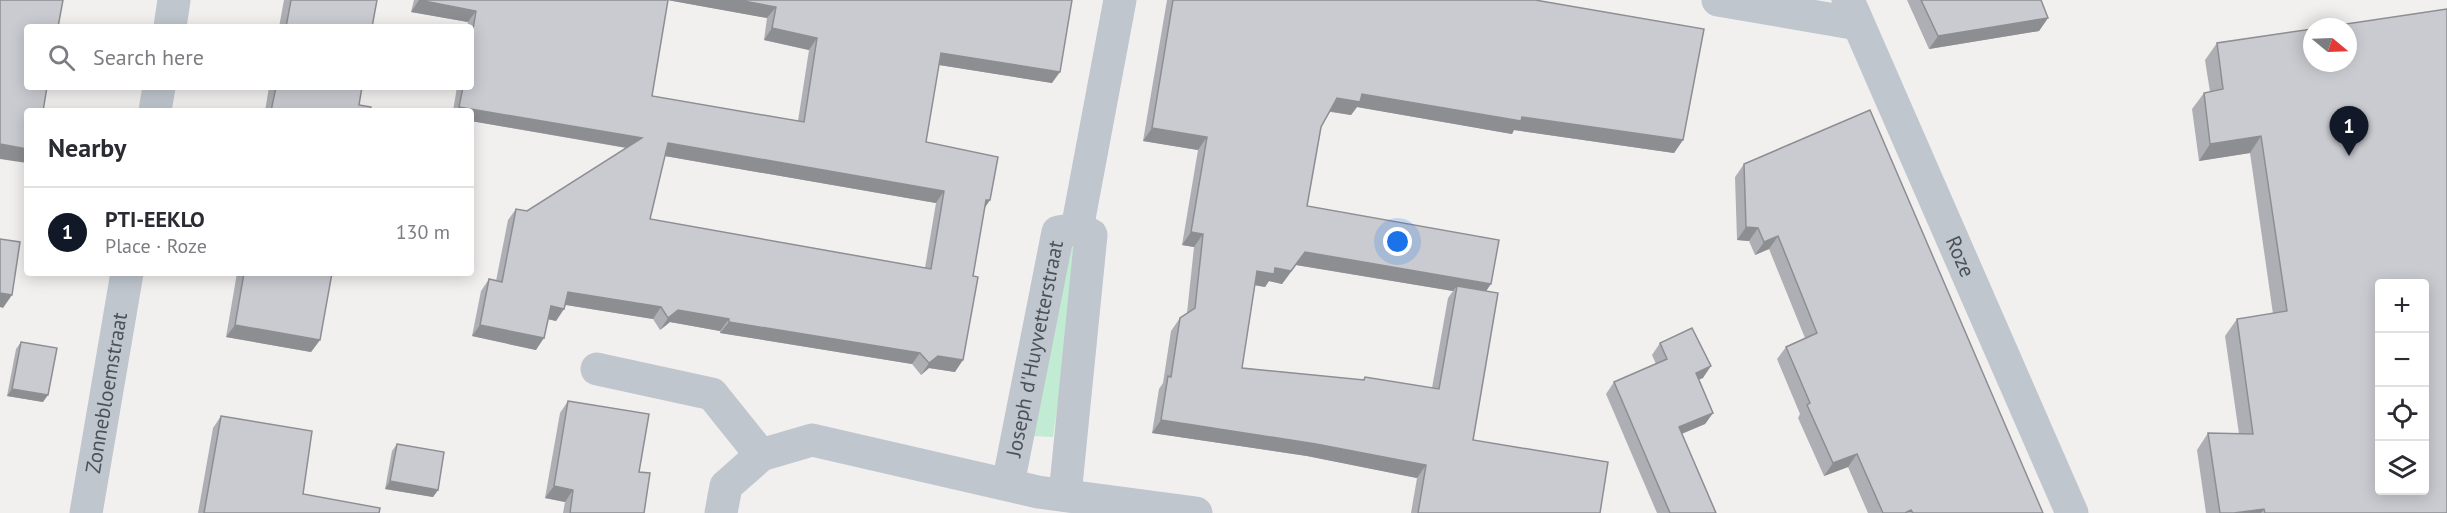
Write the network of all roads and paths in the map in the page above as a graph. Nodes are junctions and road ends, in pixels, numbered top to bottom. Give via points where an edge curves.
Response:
1 (174, 0) edge
2 (1120, 0) edge
3 (1718, 0) edge
4 (1853, 12) edge
5 (170, 24) edge
6 (158, 90) edge
7 (156, 108) edge
8 (1077, 229) junction
9 (126, 276) edge
10 (597, 369) dead end
11 (761, 455) junction
12 (1008, 484) junction
13 (1065, 495) junction
14 (86, 513) edge
15 (721, 513) edge
16 (1196, 513) edge
17 (2072, 513) edge

1 - 5 street
2 - 8 street, Joseph d'Huyvetterstraat
3 - 4 street
4 - 17 street, Roze
6 - 7 street
8 - 12 street, Joseph d'Huyvetterstraat via 1058,232
8 - 13 street, Joseph d'Huyvetterstraat via 1090,235
9 - 14 street, Zonnebloemstraat
10 - 11 street via 712,394
11 - 12 street, Joseph d'Huyvetterstraat via 812,440
11 - 15 street via 726,486
12 - 13 street, Joseph d'Huyvetterstraat
13 - 16 street, Joseph d'Huyvetterstraat

